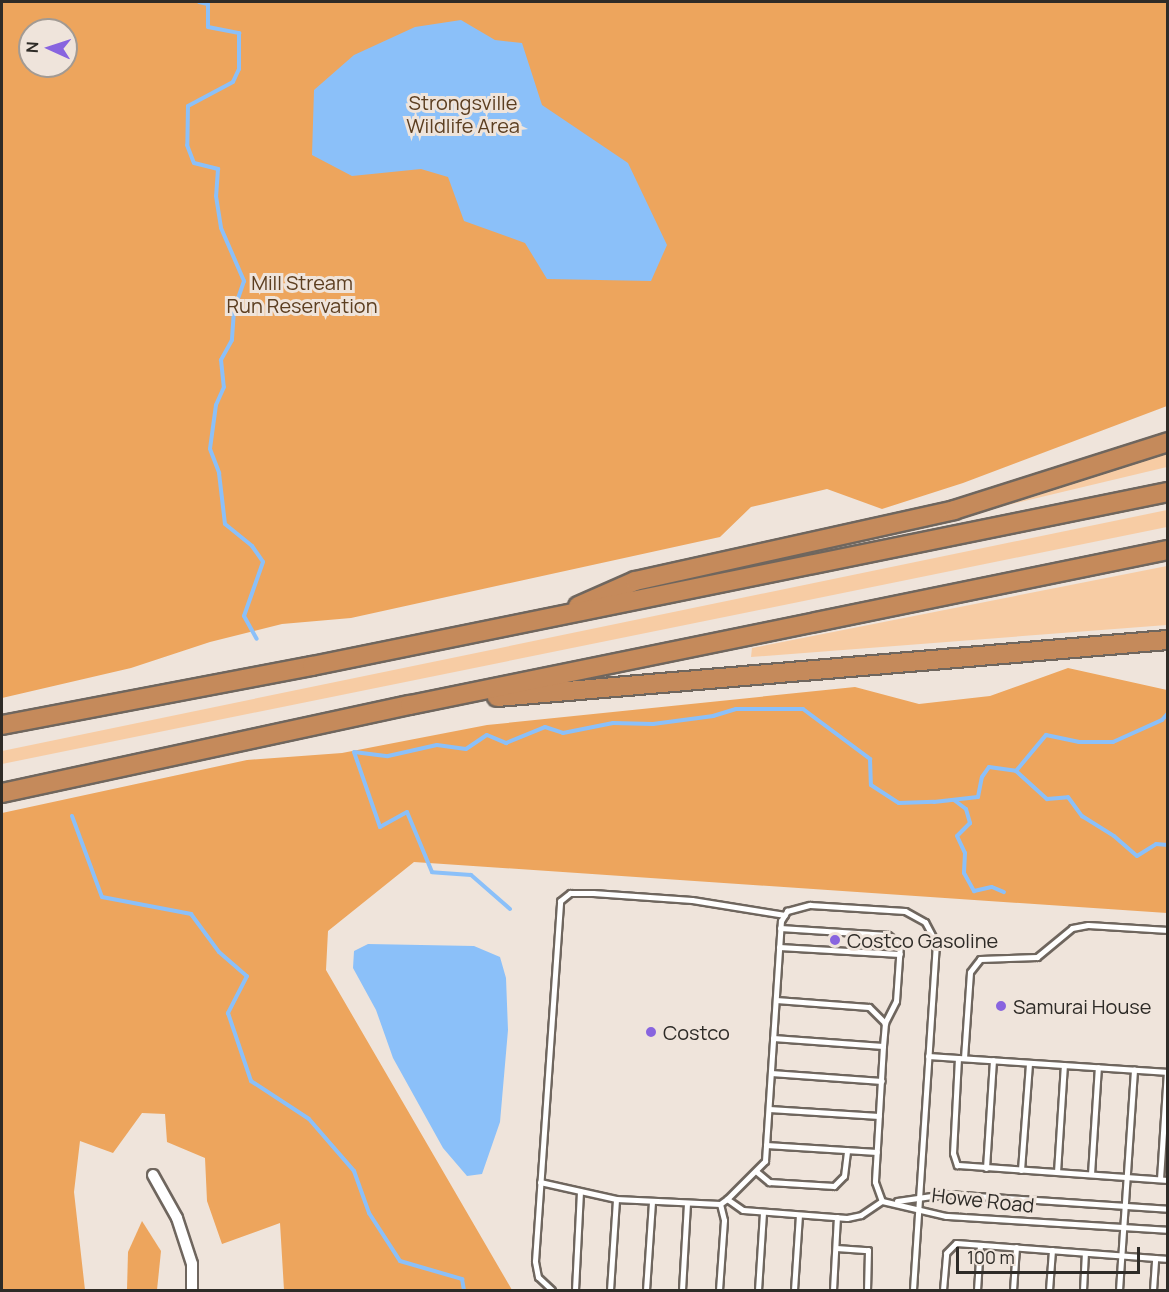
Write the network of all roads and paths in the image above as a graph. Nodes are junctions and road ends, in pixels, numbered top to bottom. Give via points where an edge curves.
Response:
1 (1167, 442) edge
2 (1167, 492) edge
3 (1167, 550) edge
4 (559, 616) junction
5 (1167, 640) edge
6 (410, 705) junction
7 (2, 725) edge
8 (2, 794) edge
9 (785, 915) junction
10 (780, 928) junction
11 (1167, 930) edge
12 (779, 947) junction
13 (900, 954) junction
14 (776, 1000) junction
15 (885, 1023) junction
16 (773, 1038) junction
17 (883, 1046) junction
18 (928, 1056) junction
19 (961, 1058) junction
20 (993, 1060) junction
21 (1029, 1063) junction
22 (1064, 1065) junction
23 (1098, 1067) junction
24 (1134, 1070) junction
25 (1167, 1072) edge
26 (771, 1073) junction
27 (882, 1081) junction
28 (769, 1109) junction
29 (879, 1116) junction
30 (766, 1145) junction
31 (847, 1150) junction
32 (877, 1152) junction
33 (986, 1168) junction
34 (1021, 1170) junction
35 (757, 1172) junction
36 (1057, 1172) junction
37 (1091, 1174) junction
38 (153, 1175) dead end
39 (1125, 1177) junction
40 (1160, 1179) junction
41 (1167, 1180) edge
42 (540, 1182) junction
43 (580, 1191) junction
44 (919, 1198) junction
45 (616, 1199) junction
46 (727, 1199) junction
47 (882, 1201) junction
48 (652, 1202) junction
49 (892, 1202) junction
50 (687, 1203) junction
51 (720, 1204) junction
52 (1124, 1206) junction
53 (918, 1208) junction
54 (1167, 1209) edge
55 (763, 1213) junction
56 (799, 1215) junction
57 (837, 1217) junction
58 (1123, 1227) junction
59 (1167, 1230) edge
60 (980, 1245) junction
61 (836, 1248) junction
62 (1016, 1248) junction
63 (1052, 1250) junction
64 (1085, 1253) junction
65 (1121, 1256) junction
66 (1155, 1258) junction
67 (1167, 1259) edge
68 (192, 1290) edge
69 (552, 1290) edge
70 (575, 1290) edge
71 (610, 1290) edge
72 (646, 1290) edge
73 (682, 1290) edge
74 (719, 1290) edge
75 (758, 1290) edge
76 (794, 1290) edge
77 (833, 1290) edge
78 (867, 1290) edge
79 (912, 1290) edge
80 (943, 1290) edge
81 (977, 1290) edge
82 (1013, 1290) edge
83 (1049, 1290) edge
84 (1083, 1290) edge
85 (1119, 1290) edge
86 (1153, 1290) edge

1 - 4 highway via 954,510 635,581 606,591
2 - 4 highway
3 - 6 highway
4 - 7 highway
5 - 6 highway
6 - 8 highway
9 - 10 lane
9 - 18 lane via 810,905 880,908 905,911 925,922 936,943
9 - 42 lane via 692,900 576,892 562,897 558,906
10 - 12 lane
10 - 13 lane via 888,935 897,938
11 - 19 lane via 1088,925 1072,928 1036,957 980,959 970,972
12 - 13 lane
12 - 14 lane
13 - 15 lane via 896,1000
14 - 15 lane via 869,1007
14 - 16 lane
15 - 17 lane
16 - 17 lane
16 - 26 lane
17 - 27 lane
18 - 19 lane
18 - 44 lane
19 - 20 lane
19 - 33 lane via 954,1159 962,1166
20 - 21 lane
20 - 33 lane
21 - 22 lane
21 - 34 lane
22 - 23 lane
22 - 36 lane
23 - 24 lane
23 - 37 lane
24 - 25 lane
24 - 39 lane
25 - 40 lane
26 - 27 lane
26 - 28 lane
27 - 29 lane
28 - 29 lane
28 - 30 lane
29 - 32 lane
30 - 31 lane
30 - 35 lane via 765,1161
31 - 32 lane
31 - 35 lane via 844,1176 834,1186 769,1182
32 - 47 lane via 876,1182
33 - 34 lane
34 - 36 lane
35 - 46 lane
36 - 37 lane
37 - 39 lane
38 - 68 street via 177,1218 192,1264
39 - 40 lane
39 - 52 lane
40 - 41 lane
42 - 43 lane
42 - 69 lane via 536,1270
43 - 45 lane
43 - 70 lane
44 - 49 lane, Howe Road
44 - 52 lane, Howe Road via 945,1194
44 - 53 lane
45 - 48 lane
45 - 71 lane
46 - 51 lane
46 - 55 lane via 742,1210
47 - 49 lane
47 - 57 lane via 861,1215
48 - 50 lane
48 - 72 lane
49 - 53 lane, Howe Road
50 - 51 lane
50 - 73 lane
51 - 74 lane via 724,1220
52 - 54 lane, Howe Road
52 - 58 lane
53 - 58 lane, Howe Road via 946,1216
53 - 79 lane
55 - 56 lane
55 - 75 lane
56 - 57 lane
56 - 76 lane
57 - 61 lane
58 - 59 lane, Howe Road
58 - 65 lane
60 - 62 lane
60 - 80 lane via 956,1243 948,1247
60 - 81 lane
61 - 77 lane
61 - 78 lane via 868,1250
62 - 63 lane
62 - 82 lane
63 - 64 lane
63 - 83 lane
64 - 65 lane
64 - 84 lane
65 - 66 lane
65 - 85 lane
66 - 67 lane
66 - 86 lane

